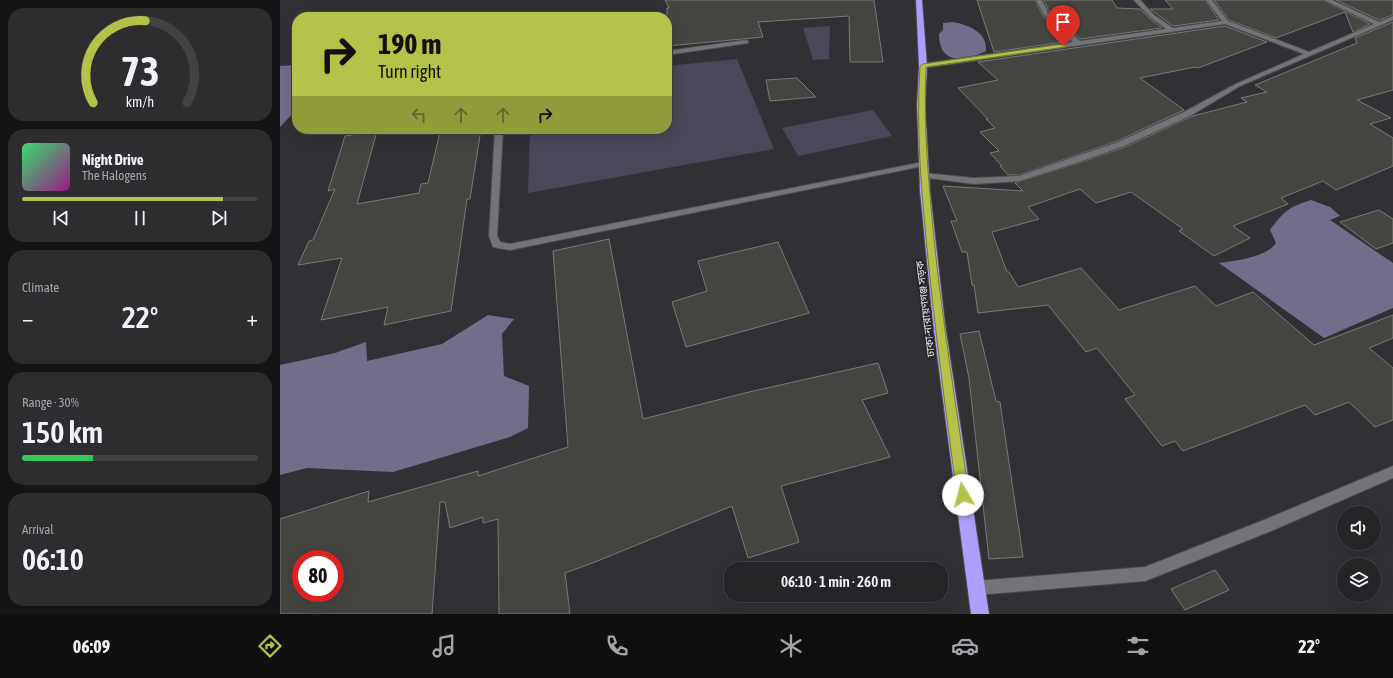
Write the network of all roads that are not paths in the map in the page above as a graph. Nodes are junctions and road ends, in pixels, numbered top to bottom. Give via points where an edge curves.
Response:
1 (919, 0) edge
2 (1039, 0) edge
3 (1137, 0) edge
4 (1210, 0) edge
5 (1327, 0) edge
6 (1393, 18) edge
7 (1226, 22) junction
8 (1379, 24) junction
9 (1172, 30) junction
10 (746, 42) dead end
11 (1079, 44) junction
12 (672, 52) edge
13 (1309, 54) junction
14 (923, 66) junction
15 (499, 134) edge
16 (924, 170) junction
17 (1393, 472) edge
18 (976, 588) junction
19 (980, 614) edge

1 - 14 highway, ঢাকা-নারায়ণগঞ্জ সড়ক
2 - 11 street via 1046,14
3 - 9 street via 1152,16
4 - 7 street
5 - 8 street
6 - 8 street
7 - 9 street
7 - 13 street
8 - 13 street
9 - 11 street
10 - 12 street
11 - 14 street
13 - 16 street via 1121,144 1020,178 974,181
14 - 16 highway, ঢাকা-নারায়ণগঞ্জ সড়ক via 921,106
15 - 16 street via 493,236 496,245 510,247
16 - 18 highway, ঢাকা-নারায়ণগঞ্জ সড়ক via 939,324
17 - 18 street via 1145,574
18 - 19 highway, ঢাকা-নারায়ণগঞ্জ সড়ক

